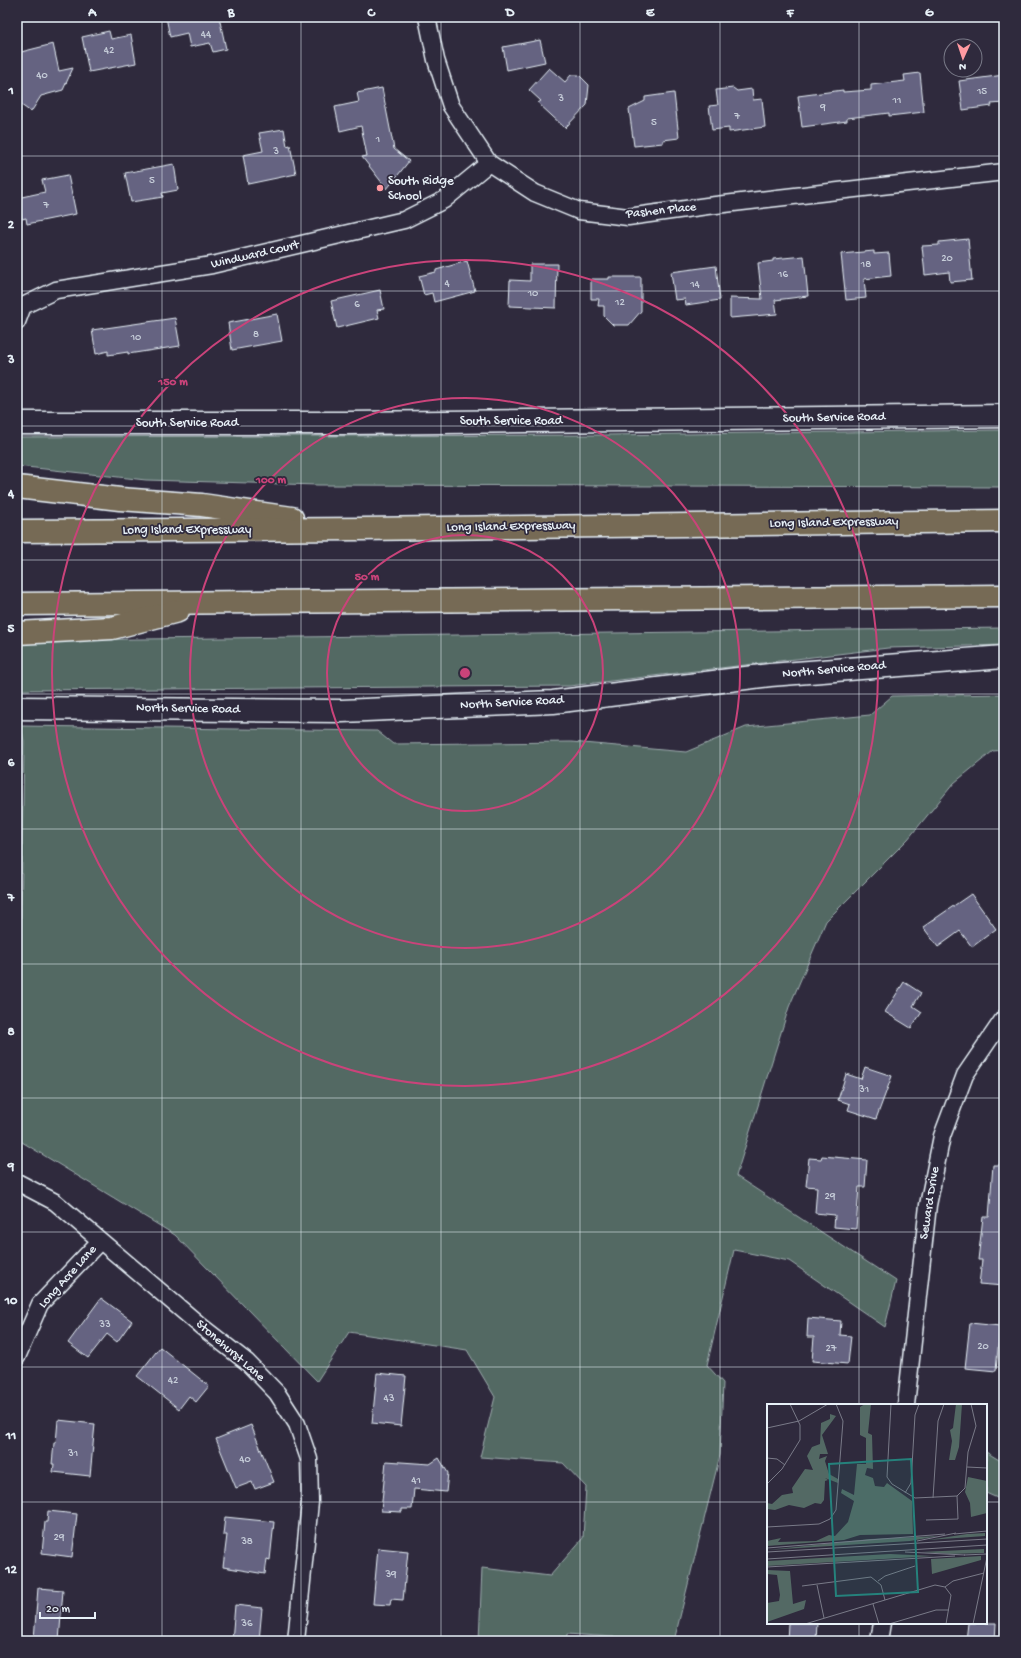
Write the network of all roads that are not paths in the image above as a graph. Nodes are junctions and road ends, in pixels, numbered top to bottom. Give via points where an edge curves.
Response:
1 (427, 17) edge
2 (489, 163) junction
3 (1004, 172) edge
4 (17, 322) edge
5 (1004, 416) edge
6 (17, 423) edge
7 (17, 487) edge
8 (1004, 521) edge
9 (362, 529) junction
10 (17, 531) edge
11 (1004, 596) edge
12 (212, 603) junction
13 (17, 604) edge
14 (17, 633) edge
15 (1004, 657) edge
16 (17, 708) edge
17 (1004, 1018) edge
18 (17, 1182) edge
19 (100, 1241) junction
20 (17, 1357) edge
21 (906, 1404) edge
22 (882, 1624) edge
23 (296, 1641) edge
24 (880, 1641) edge

1 - 2 street, Pashen Place via 436,60 451,106
2 - 3 street, Pashen Place via 535,193 578,211 628,217
2 - 4 street, Windward Court via 444,200 404,220 212,265 56,290 23,306
5 - 6 main road, South Service Road
7 - 9 highway via 202,505
8 - 9 highway, Long Island Expressway
9 - 10 highway, Long Island Expressway
11 - 12 highway
12 - 13 highway
12 - 14 highway via 112,628
15 - 16 main road, North Service Road via 770,675 554,702 342,711
17 - 21 street, Seward Drive via 965,1075 942,1136 928,1205
18 - 19 street, Stonehurst Lane via 54,1202
19 - 20 street, Long Acre Lane via 40,1304
19 - 23 street, Stonehurst Lane via 247,1362 277,1393 297,1424 309,1459 310,1502
22 - 24 street

